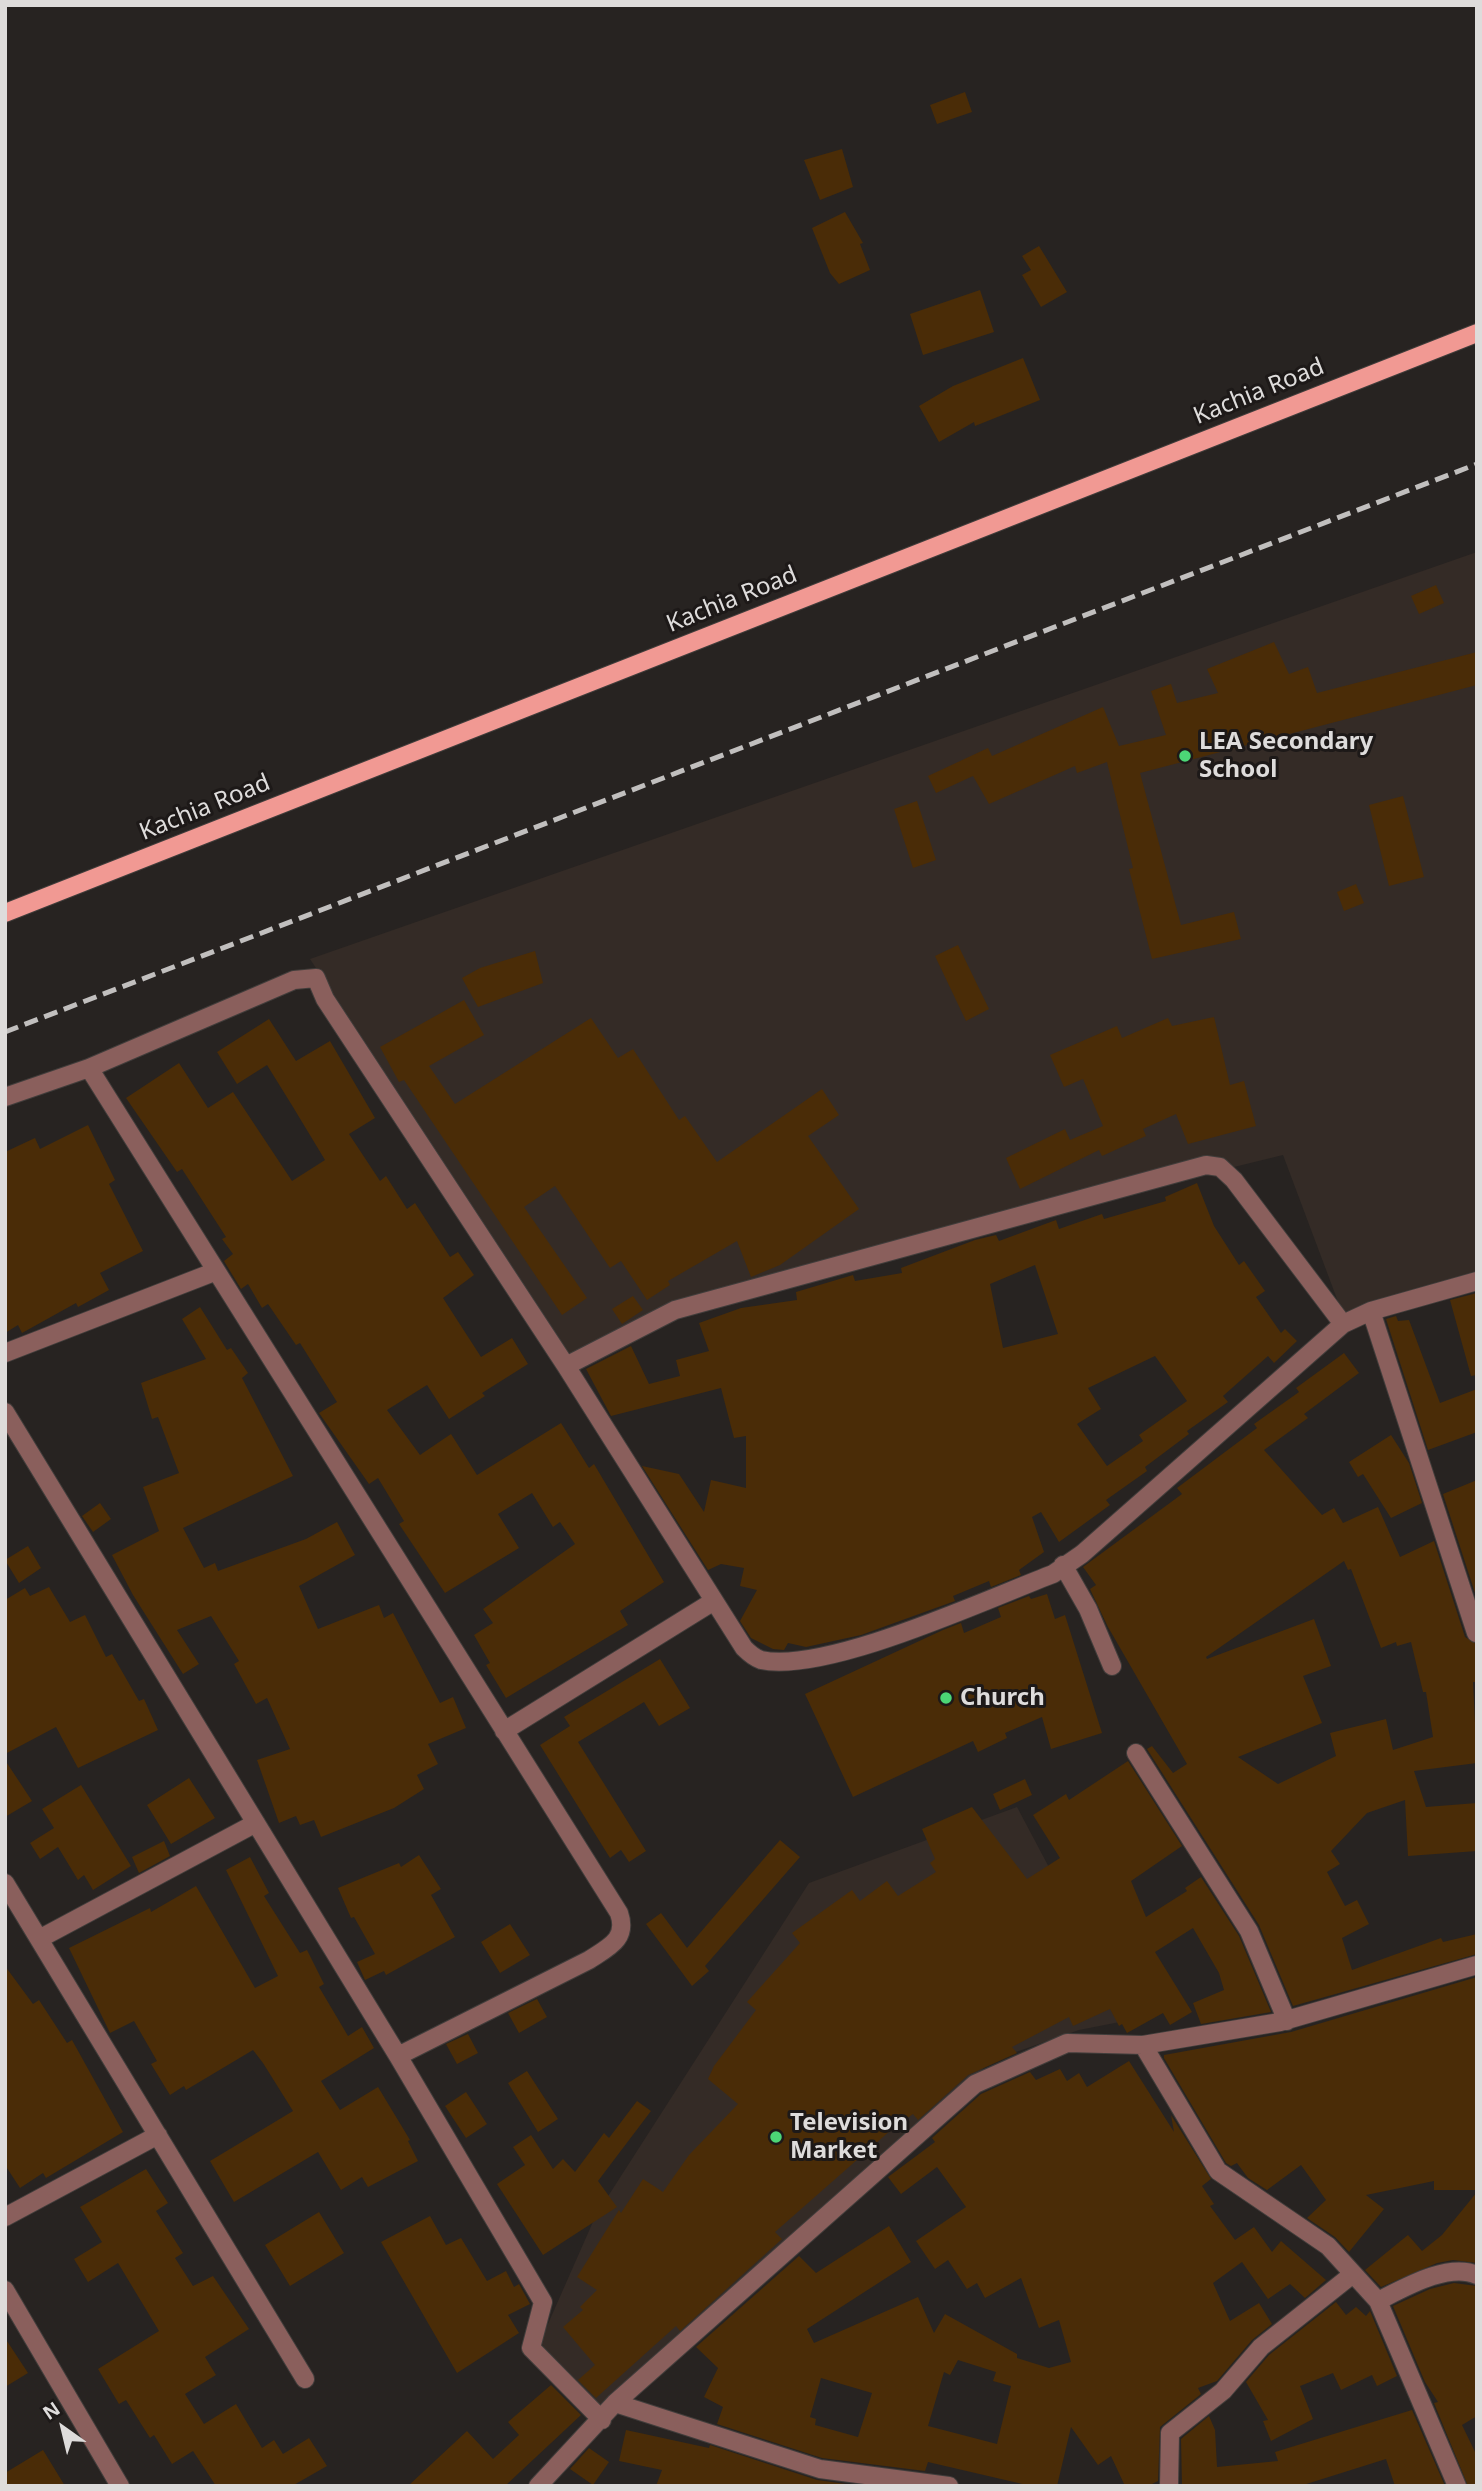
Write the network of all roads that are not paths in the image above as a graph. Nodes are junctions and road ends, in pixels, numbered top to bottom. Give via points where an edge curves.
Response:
1 (1477, 333) edge
2 (5, 913) edge
3 (89, 1068) junction
4 (5, 1097) edge
5 (214, 1272) junction
6 (1477, 1281) edge
7 (1371, 1311) junction
8 (1343, 1324) junction
9 (5, 1353) edge
10 (566, 1366) junction
11 (5, 1412) edge
12 (1063, 1565) junction
13 (714, 1601) junction
14 (1476, 1633) edge
15 (1112, 1666) dead end
16 (504, 1731) junction
17 (1136, 1753) dead end
18 (256, 1823) junction
19 (5, 1883) edge
20 (39, 1939) junction
21 (1477, 1965) edge
22 (1287, 2021) junction
23 (1143, 2045) junction
24 (398, 2056) junction
25 (158, 2135) junction
26 (5, 2217) edge
27 (1353, 2274) junction
28 (1477, 2274) edge
29 (5, 2290) edge
30 (1378, 2301) junction
31 (305, 2379) dead end
32 (615, 2403) junction
33 (602, 2420) junction
34 (120, 2486) edge
35 (538, 2486) edge
36 (949, 2486) edge
37 (1169, 2486) edge
38 (1457, 2486) edge

1 - 2 main road, Kachia Road
3 - 4 street
3 - 5 street
3 - 10 street via 294,980 316,978 325,999
5 - 9 street
5 - 16 street
6 - 7 street
7 - 8 street
7 - 14 street
8 - 10 street via 1234,1180 1220,1167 1206,1165 675,1310
8 - 12 street via 1082,1554
10 - 13 street
11 - 18 street
12 - 13 street via 1053,1574 844,1653 777,1662 758,1659 744,1648
12 - 15 street
13 - 16 street
16 - 24 street via 623,1926 617,1941 589,1960
17 - 22 street via 1249,1931
18 - 20 street
18 - 24 street
19 - 20 street
20 - 25 street
21 - 22 street
22 - 23 street
23 - 27 street via 1218,2171 1328,2246
23 - 32 street via 1068,2043 975,2084
24 - 33 street via 543,2302 531,2348
25 - 26 street
25 - 31 street
27 - 30 street
27 - 37 street via 1261,2347 1223,2391 1170,2433
28 - 30 street via 1431,2275
29 - 34 street
30 - 38 street
32 - 33 street
32 - 36 street via 820,2469
33 - 35 street

